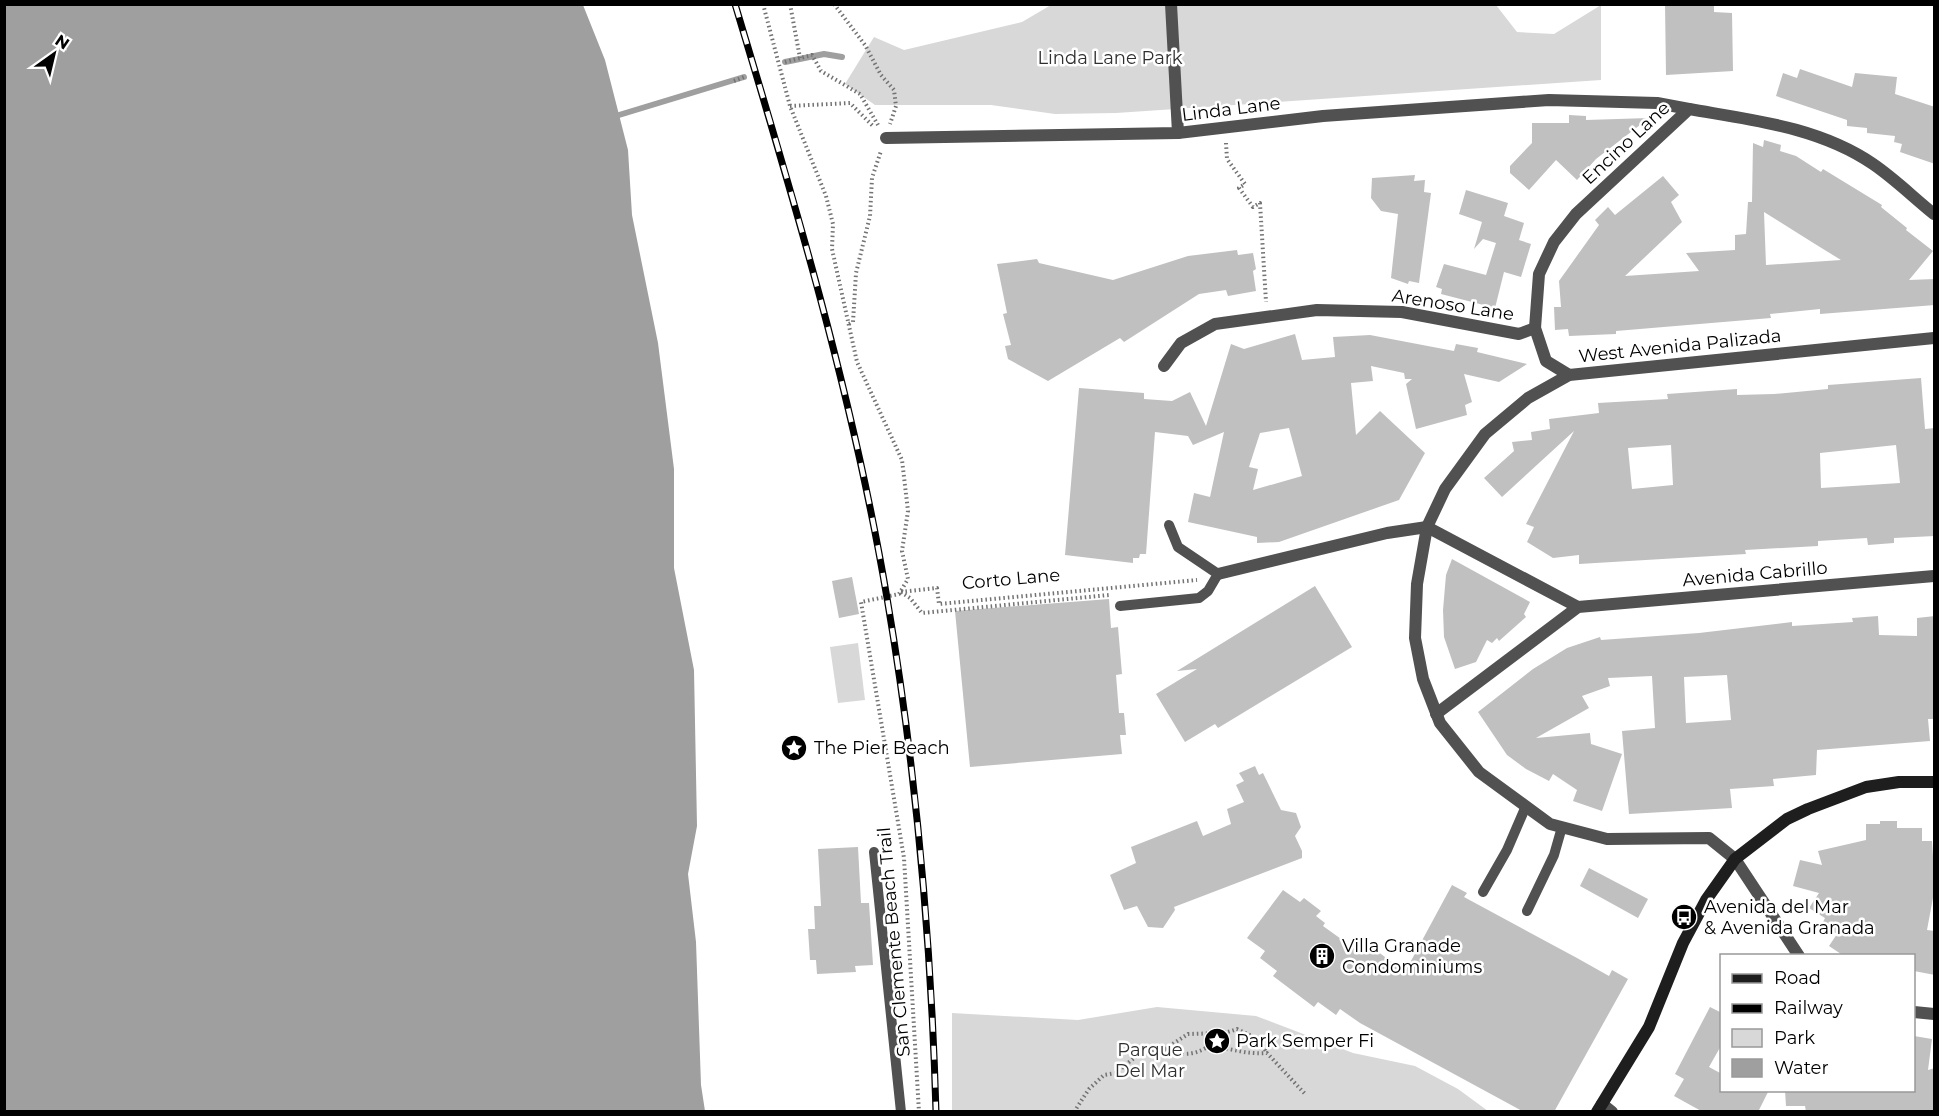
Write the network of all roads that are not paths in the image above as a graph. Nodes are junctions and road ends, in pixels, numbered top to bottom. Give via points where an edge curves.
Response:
1 (1171, 4) edge
2 (1689, 109) junction
3 (1178, 133) junction
4 (886, 138) road end
5 (1935, 214) edge
6 (1535, 328) junction
7 (1935, 338) edge
8 (1164, 366) dead end
9 (1569, 375) junction
10 (1169, 525) dead end
11 (1427, 527) junction
12 (1218, 574) junction
13 (1935, 576) edge
14 (1119, 600) road end
15 (1578, 607) junction
16 (1436, 714) junction
17 (1935, 782) edge
18 (1526, 806) junction
19 (1562, 827) junction
20 (874, 852) dead end
21 (1736, 859) junction
22 (1483, 892) dead end
23 (1527, 911) dead end
24 (1798, 954) edge
25 (1915, 1012) edge
26 (1935, 1014) edge
27 (1604, 1109) edge
28 (901, 1112) edge

1 - 3 street
2 - 3 street, Linda Lane via 1657,103 1549,100 1323,116
2 - 5 street, Encino Lane via 1788,127 1830,141 1873,164
2 - 6 street, Encino Lane via 1576,214 1554,242 1539,274
3 - 4 street, Linda Lane
6 - 8 street, Arenoso Lane via 1519,334 1402,312 1317,310 1266,315 1215,324 1181,344
6 - 9 street, Encino Lane via 1546,360
7 - 9 street, West Avenida Palizada
9 - 11 street, West Avenida Palizada via 1528,398 1485,434 1445,489
10 - 12 lane via 1178,548
11 - 12 street
11 - 15 street
11 - 16 street, West Avenida Palizada via 1417,584 1415,638 1423,679
12 - 14 lane via 1199,598
13 - 15 street, Avenida Cabrillo
15 - 16 street
16 - 18 street, West Avenida Palizada via 1479,772
17 - 21 main road via 1866,787 1808,809 1787,819
18 - 19 street, West Avenida Palizada via 1550,824
18 - 22 lane
19 - 21 street, West Avenida Palizada via 1607,839 1709,837
19 - 23 lane via 1554,855
20 - 28 lane
21 - 24 street, West Avenida Palizada
21 - 27 main road via 1706,900 1683,943 1649,1027
25 - 26 street

